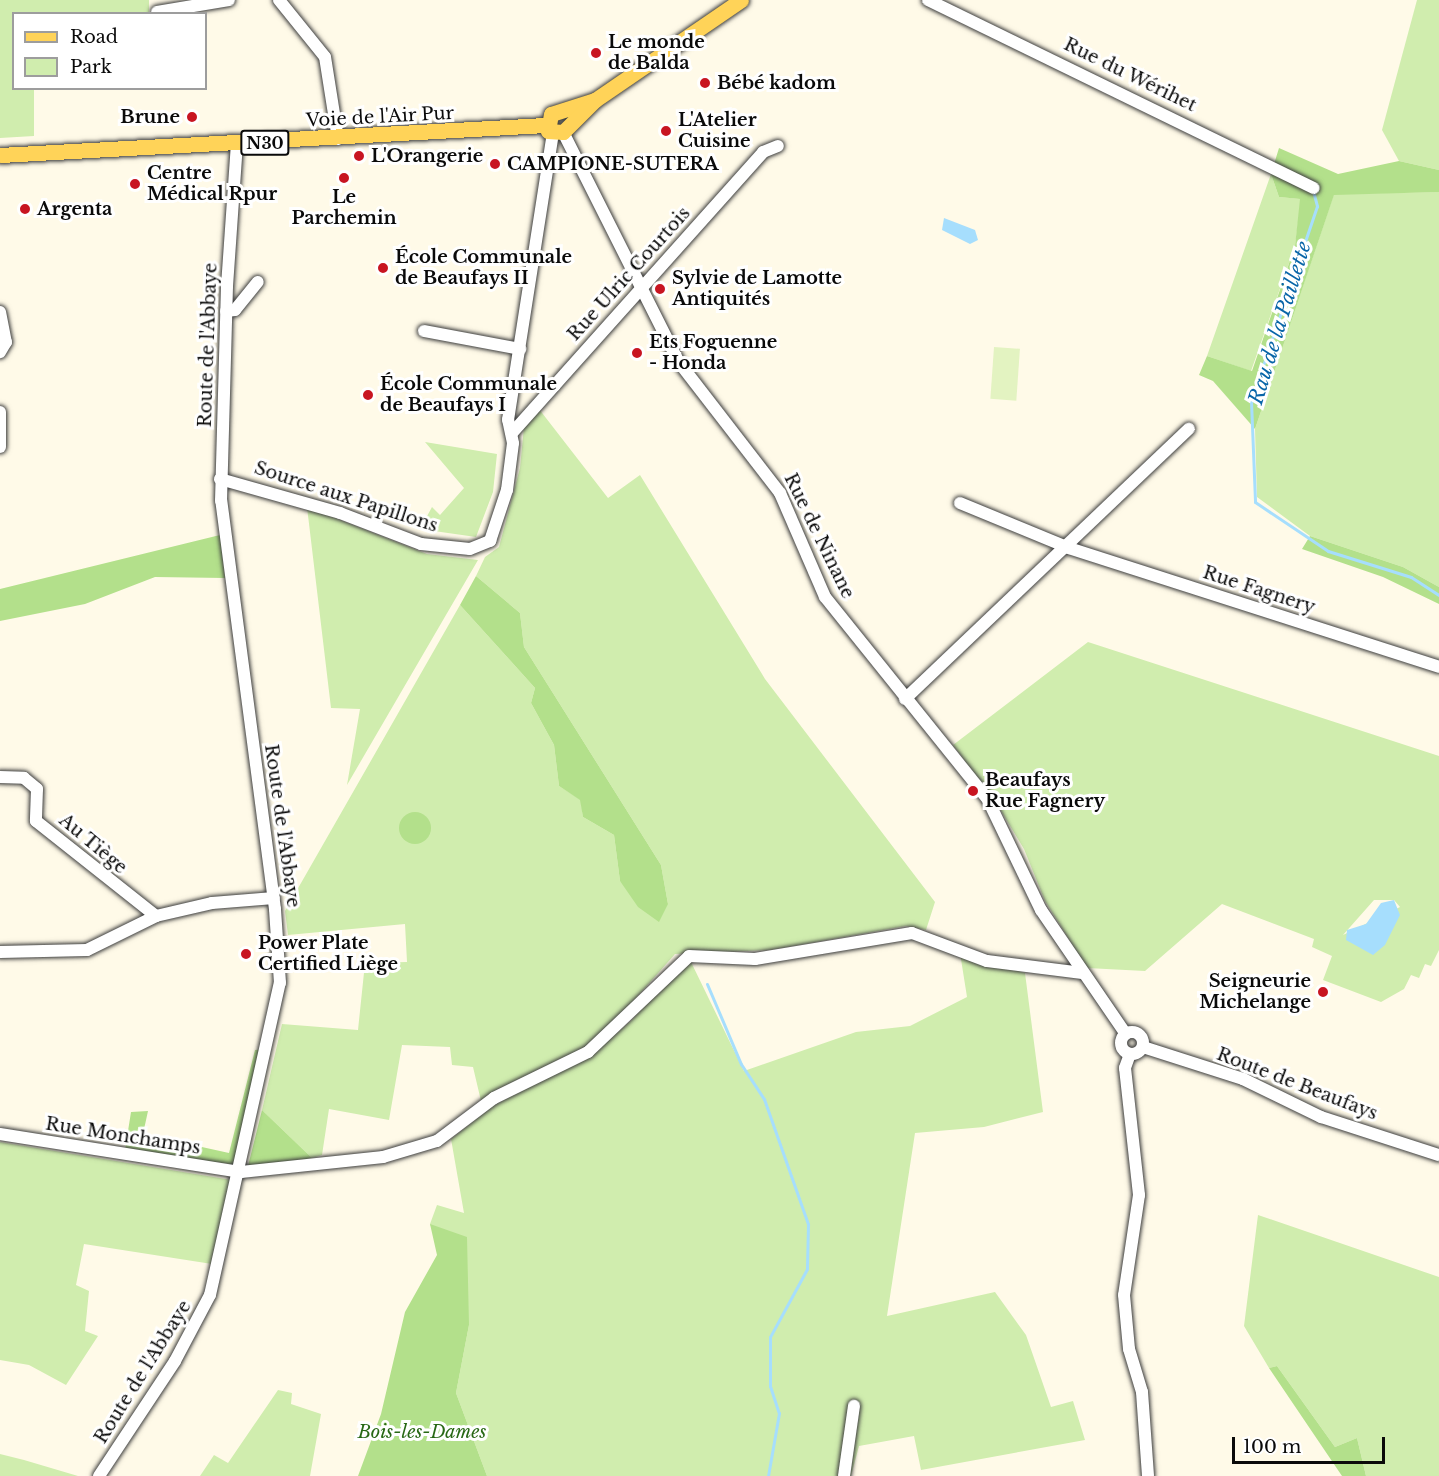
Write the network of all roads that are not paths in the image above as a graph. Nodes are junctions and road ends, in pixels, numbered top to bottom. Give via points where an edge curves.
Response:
1 (229, 0) edge
2 (279, 0) edge
3 (741, 0) edge
4 (928, 0) edge
5 (157, 12) dead end
6 (558, 126) junction
7 (338, 139) junction
8 (237, 144) junction
9 (778, 146) dead end
10 (0, 155) edge
11 (1314, 188) dead end
12 (258, 282) dead end
13 (639, 286) junction
14 (226, 311) junction
15 (0, 312) edge
16 (1, 327) edge
17 (424, 331) dead end
18 (520, 349) junction
19 (0, 352) edge
20 (0, 411) edge
21 (1189, 429) dead end
22 (512, 433) junction
23 (0, 447) edge
24 (220, 479) junction
25 (960, 503) dead end
26 (1069, 548) junction
27 (1439, 667) edge
28 (905, 699) junction
29 (0, 777) edge
30 (274, 898) junction
31 (156, 916) junction
32 (0, 952) edge
33 (1082, 973) junction
34 (1126, 1034) junction
35 (1143, 1047) junction
36 (1130, 1054) junction
37 (0, 1134) edge
38 (1439, 1155) edge
39 (241, 1172) junction
40 (854, 1406) dead end
41 (99, 1476) edge
42 (844, 1476) edge
43 (1148, 1476) edge

1 - 5 street
2 - 7 street via 325,57
3 - 6 main road
4 - 11 street, Rue du Wérihet
6 - 7 main road, Voie de l'Air Pur / N30
6 - 13 street, Rue de Ninane
6 - 18 street, Source aux Papillons
7 - 8 main road, Voie de l'Air Pur / N30
8 - 10 main road, Voie de l'Air Pur / N30
8 - 14 street, Route de l'Abbaye
9 - 13 street, Rue Ulric Courtois via 763,152
12 - 14 street via 235,310
13 - 22 street, Rue Ulric Courtois
13 - 28 street, Rue de Ninane via 685,370 780,493 825,597
14 - 24 street, Route de l'Abbaye
15 - 16 street
16 - 19 street via 6,342
17 - 18 street
18 - 22 street, Source aux Papillons via 508,420
20 - 23 street
21 - 26 street
22 - 24 street, Source aux Papillons via 507,490 490,541 477,548 421,544 319,506
24 - 30 street, Route de l'Abbaye
25 - 26 street, Rue Fagnery
26 - 27 street, Rue Fagnery
26 - 28 street
28 - 33 street, Rue de Ninane via 988,800 1041,910
29 - 31 street, Au Tiège via 24,778 37,789 36,821
30 - 31 street via 212,903
30 - 39 street, Route de l'Abbaye via 280,983
31 - 32 street via 87,950
33 - 34 street, Rue de Ninane
33 - 39 street, Rue Monchamps via 987,961 912,933 755,959 689,956 604,1040 481,1106 437,1141 383,1157
34 - 35 street, Route de Beaufays via 1139,1034
34 - 36 street via 1121,1044
35 - 36 street
35 - 38 street, Route de Beaufays via 1243,1079 1321,1117
36 - 43 street via 1125,1068 1139,1195 1124,1295 1129,1349 1142,1392
37 - 39 street, Rue Monchamps
39 - 41 street, Route de l'Abbaye via 217,1275 202,1316
40 - 42 street

